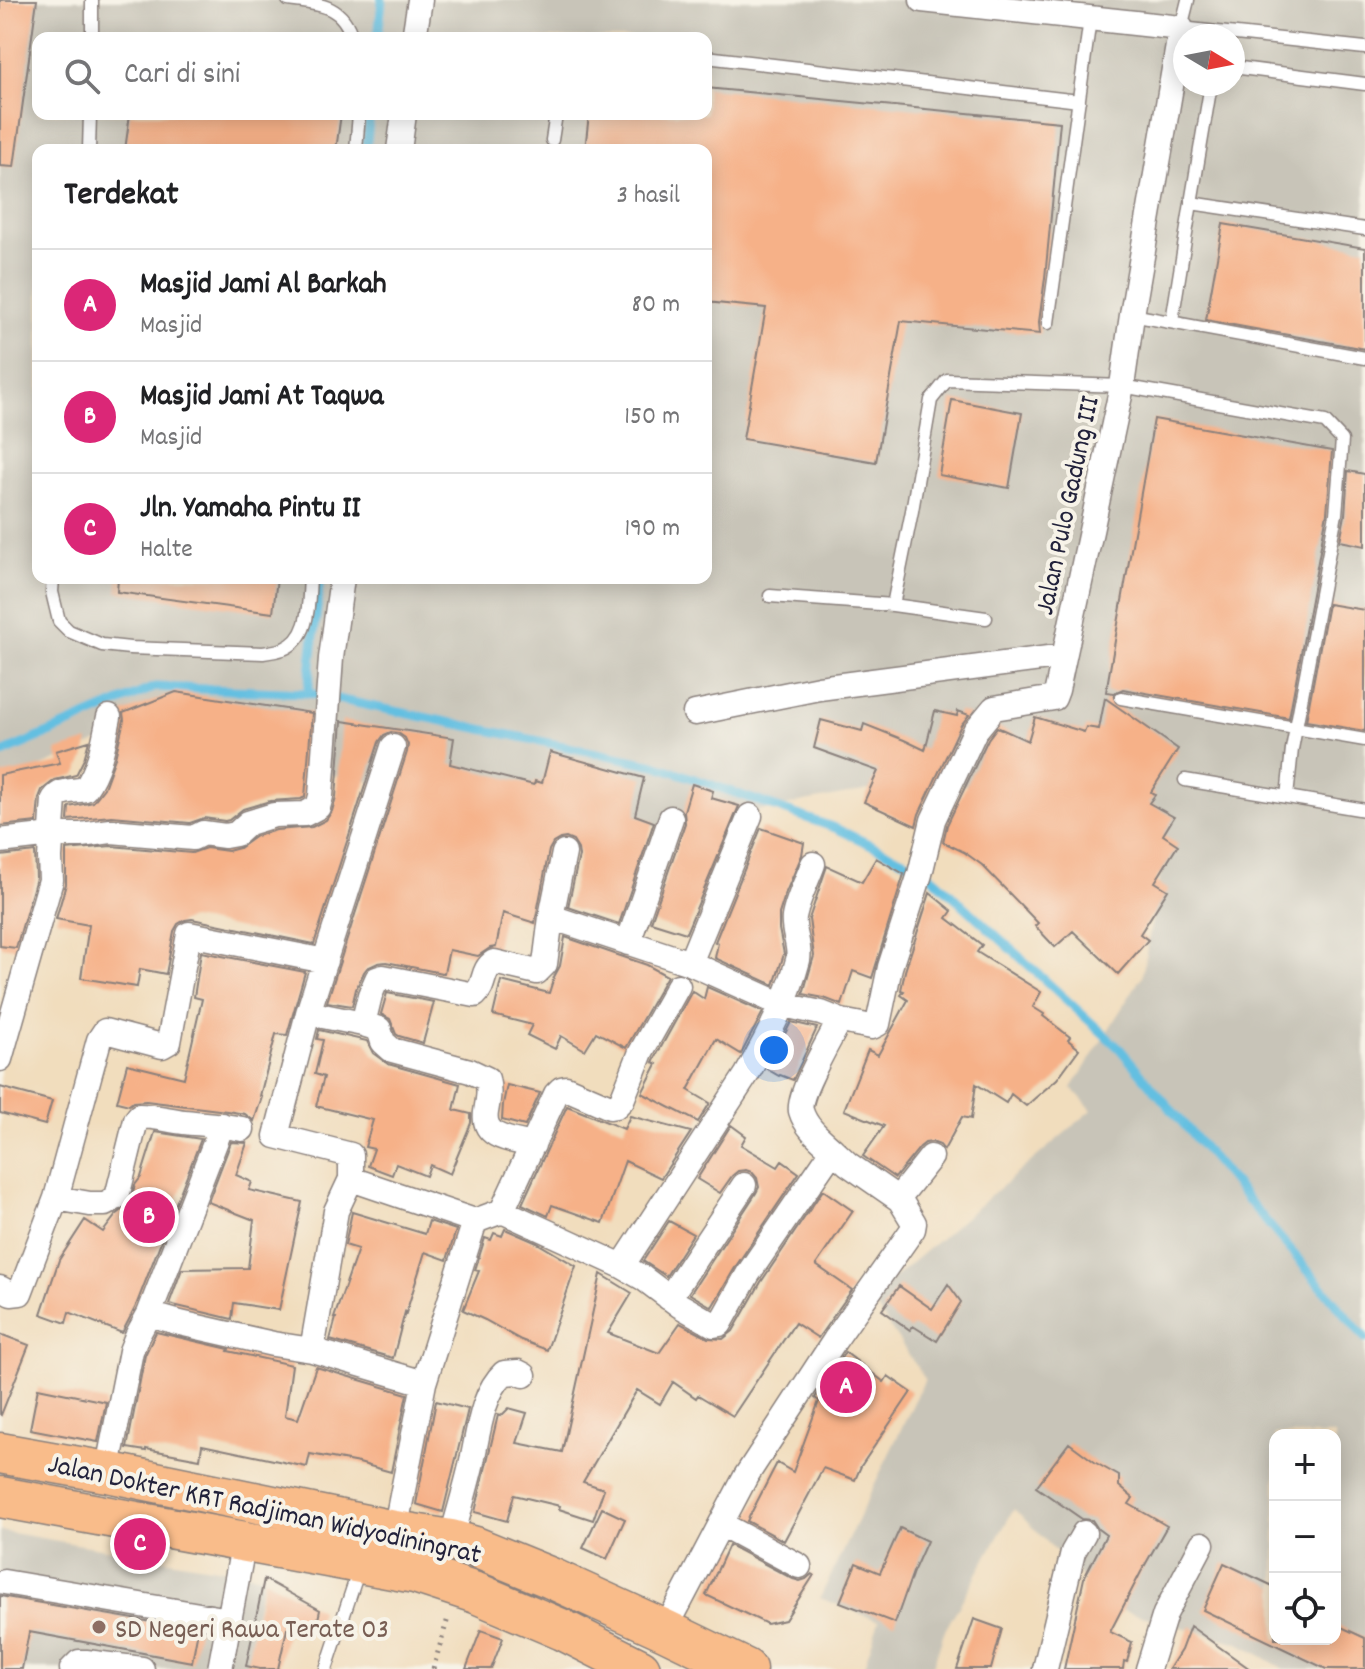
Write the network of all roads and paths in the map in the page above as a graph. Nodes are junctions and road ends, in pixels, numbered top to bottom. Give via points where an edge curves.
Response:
1 (92, 0) edge
2 (288, 0) edge
3 (420, 0) edge
4 (922, 0) edge
5 (1188, 0) edge
6 (1090, 19) junction
7 (1182, 24) edge
8 (1173, 27) edge
9 (92, 32) edge
10 (350, 32) edge
11 (415, 32) edge
12 (1245, 35) edge
13 (1365, 48) edge
14 (712, 58) edge
15 (1245, 69) edge
16 (1173, 75) edge
17 (1365, 84) edge
18 (1209, 96) edge
19 (1079, 101) junction
20 (90, 120) edge
21 (358, 120) edge
22 (403, 120) edge
23 (555, 120) edge
24 (552, 140) dead end
25 (89, 144) edge
26 (356, 144) edge
27 (400, 144) edge
28 (1191, 203) junction
29 (1365, 229) edge
30 (1132, 315) junction
31 (1172, 321) junction
32 (1048, 323) dead end
33 (1365, 358) edge
34 (1122, 386) junction
35 (53, 584) edge
36 (310, 584) edge
37 (341, 584) edge
38 (770, 596) dead end
39 (893, 605) junction
40 (986, 618) dead end
41 (1064, 656) junction
42 (1121, 698) dead end
43 (695, 713) dead end
44 (109, 717) dead end
45 (1296, 728) junction
46 (1365, 740) edge
47 (393, 747) dead end
48 (1185, 780) dead end
49 (1287, 797) junction
50 (1365, 810) edge
51 (750, 816) dead end
52 (671, 818) dead end
53 (52, 835) junction
54 (0, 841) edge
55 (564, 853) dead end
56 (813, 864) dead end
57 (551, 917) junction
58 (628, 943) junction
59 (325, 961) junction
60 (690, 963) junction
61 (678, 986) dead end
62 (783, 1005) junction
63 (308, 1013) junction
64 (841, 1021) junction
65 (363, 1024) junction
66 (0, 1059) edge
67 (533, 1145) junction
68 (833, 1150) junction
69 (931, 1157) dead end
70 (351, 1179) junction
71 (744, 1185) dead end
72 (56, 1198) junction
73 (900, 1200) junction
74 (502, 1211) junction
75 (475, 1221) junction
76 (622, 1266) junction
77 (0, 1288) edge
78 (669, 1298) junction
79 (149, 1314) junction
80 (312, 1350) junction
81 (524, 1375) dead end
82 (424, 1383) junction
83 (0, 1453) edge
84 (107, 1472) junction
85 (0, 1497) edge
86 (721, 1524) junction
87 (395, 1531) junction
88 (1084, 1533) dead end
89 (451, 1540) junction
90 (244, 1541) junction
91 (1202, 1544) dead end
92 (362, 1562) junction
93 (799, 1566) dead end
94 (4, 1582) dead end
95 (458, 1586) junction
96 (229, 1620) junction
97 (665, 1630) junction
98 (595, 1659) edge
99 (72, 1669) edge
100 (142, 1669) edge
101 (220, 1669) edge
102 (326, 1669) edge
103 (433, 1669) edge
104 (640, 1669) edge
105 (746, 1669) edge
106 (1045, 1669) edge
107 (1148, 1669) edge

1 - 9 lane
2 - 10 lane via 339,13
3 - 11 street
4 - 6 street
5 - 7 lane, Jalan Pulo Gadung III
6 - 8 street
6 - 19 lane
12 - 13 lane
14 - 19 lane
15 - 17 lane
16 - 30 street, Jalan Pulo Gadung III
18 - 28 lane
19 - 32 lane
20 - 25 lane
21 - 26 lane
22 - 27 street
23 - 24 lane
28 - 29 lane
28 - 31 lane
30 - 31 lane
30 - 34 street, Jalan Pulo Gadung III
31 - 33 lane
34 - 39 lane via 947,380 931,400
34 - 41 street, Jalan Pulo Gadung III
34 - 45 lane via 1325,422 1342,440 1336,514
35 - 36 lane via 59,621 102,645 263,653 297,641 304,628
37 - 53 street via 318,807 248,823 225,836 111,831
38 - 39 lane
39 - 40 lane
41 - 43 street, Jalan Pulo Gadung III via 819,688
41 - 64 street via 1054,698 994,708 975,731 933,820 878,1024
42 - 45 lane
44 - 53 street via 92,780 85,789 64,791 54,799
45 - 46 lane
45 - 49 lane
47 - 59 street
48 - 49 lane
49 - 50 lane
51 - 60 street
52 - 58 street
53 - 54 street
53 - 66 street via 51,880
55 - 57 street
56 - 62 street via 794,915 799,958
57 - 58 street
57 - 65 street via 545,964 537,972 494,962 475,995 383,977 377,979
58 - 60 street
59 - 63 street
59 - 72 street via 189,934 169,1042 162,1046 105,1031 99,1040
60 - 62 street
61 - 67 street via 641,1052 622,1100 610,1107 561,1089
62 - 64 street
62 - 76 street via 747,1074
63 - 65 street
63 - 70 street via 276,1136 351,1155
64 - 68 street via 800,1107 810,1129
65 - 67 street via 379,1029 392,1050 487,1079 488,1129
67 - 74 street
68 - 73 street
68 - 78 street via 720,1324
69 - 73 street
70 - 75 street
70 - 80 street via 336,1211
71 - 78 street
72 - 77 street via 20,1293
72 - 79 street via 105,1204 117,1197 139,1116 232,1127
73 - 86 street via 913,1229 746,1476
74 - 75 street
74 - 76 street
75 - 82 street
76 - 78 street
79 - 80 street
79 - 84 street via 131,1351
80 - 82 street
81 - 89 street via 504,1373 483,1407
82 - 87 street
83 - 84 main road, Jalan Dokter KRT Radjiman Widyodiningrat
84 - 87 main road, Jalan Dokter KRT Radjiman Widyodiningrat
85 - 90 main road, Jalan Dokter KRT Radjiman Widyodiningrat
86 - 93 street
86 - 97 street
87 - 89 main road, Jalan Dokter KRT Radjiman Widyodiningrat
88 - 106 street via 1073,1552
89 - 97 main road, Jalan Dokter KRT Radjiman Widyodiningrat via 521,1565
90 - 92 main road, Jalan Dokter KRT Radjiman Widyodiningrat
90 - 96 street
91 - 107 street via 1165,1614
92 - 95 main road, Jalan Dokter KRT Radjiman Widyodiningrat
92 - 102 lane
94 - 96 street
95 - 98 main road, Jalan Dokter KRT Radjiman Widyodiningrat via 563,1630
95 - 103 path
96 - 101 street
97 - 105 main road, Jalan Dokter KRT Radjiman Widyodiningrat
98 - 104 main road, Jalan Dokter KRT Radjiman Widyodiningrat
99 - 100 street via 79,1662

